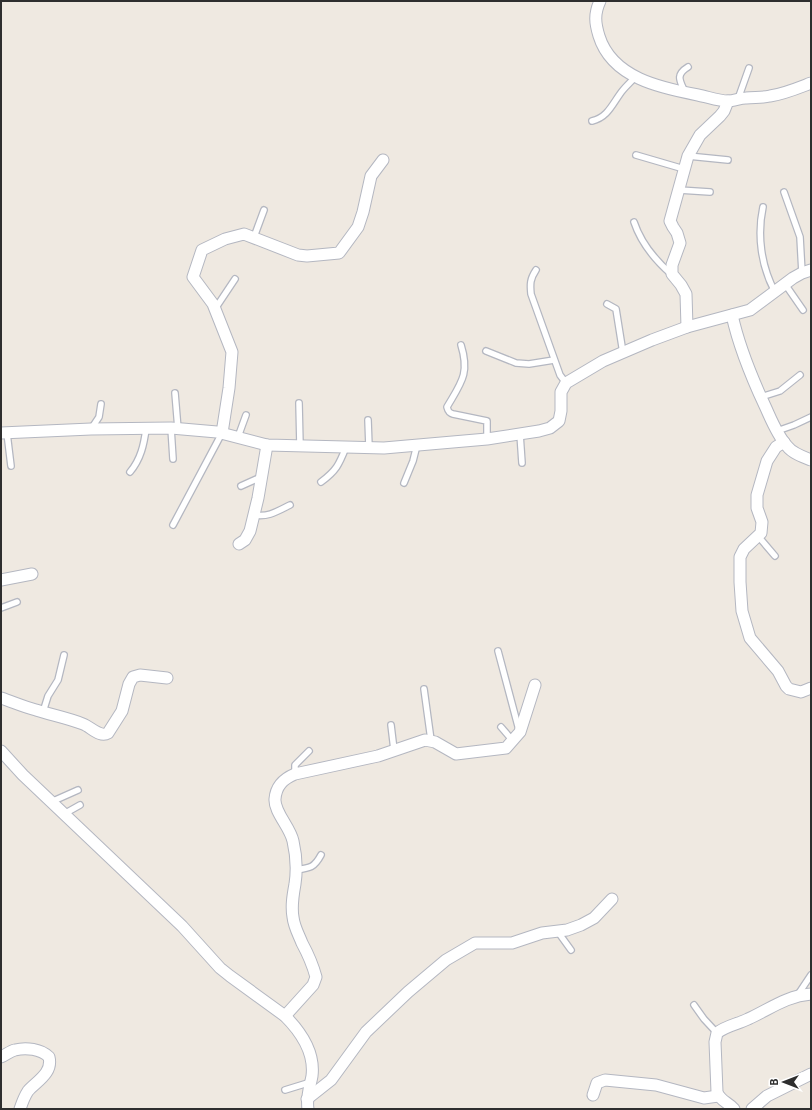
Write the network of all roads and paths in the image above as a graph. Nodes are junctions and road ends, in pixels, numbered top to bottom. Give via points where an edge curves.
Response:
1 (600, 1) edge
2 (688, 68) dead end
3 (749, 68) dead end
4 (636, 76) junction
5 (811, 84) edge
6 (685, 92) junction
7 (733, 100) junction
8 (592, 121) dead end
9 (636, 154) dead end
10 (688, 156) junction
11 (384, 160) dead end
12 (728, 160) dead end
13 (684, 169) junction
14 (679, 190) junction
15 (710, 192) dead end
16 (784, 192) dead end
17 (763, 207) dead end
18 (264, 210) dead end
19 (634, 222) dead end
20 (254, 237) junction
21 (536, 270) dead end
22 (806, 272) edge
23 (672, 274) junction
24 (235, 279) dead end
25 (785, 284) junction
26 (775, 292) junction
27 (607, 304) dead end
28 (215, 309) junction
29 (803, 310) dead end
30 (732, 315) junction
31 (687, 327) junction
32 (461, 345) dead end
33 (486, 351) dead end
34 (623, 353) junction
35 (554, 360) junction
36 (800, 375) dead end
37 (566, 383) junction
38 (175, 393) dead end
39 (761, 398) junction
40 (299, 403) dead end
41 (101, 404) dead end
42 (246, 415) dead end
43 (811, 416) edge
44 (368, 420) dead end
45 (91, 429) junction
46 (146, 429) junction
47 (174, 429) junction
48 (777, 431) junction
49 (4, 433) edge
50 (222, 433) junction
51 (520, 434) junction
52 (238, 437) junction
53 (487, 439) junction
54 (784, 442) junction
55 (267, 445) junction
56 (417, 445) junction
57 (300, 446) junction
58 (346, 447) junction
59 (370, 447) junction
60 (173, 459) dead end
61 (811, 460) edge
62 (522, 463) dead end
63 (11, 466) dead end
64 (130, 472) dead end
65 (262, 477) junction
66 (321, 482) dead end
67 (404, 483) dead end
68 (241, 486) dead end
69 (290, 506) dead end
70 (254, 515) junction
71 (173, 525) dead end
72 (758, 536) junction
73 (239, 544) dead end
74 (775, 556) dead end
75 (32, 574) dead end
76 (1, 580) edge
77 (17, 602) dead end
78 (1, 608) edge
79 (498, 651) dead end
80 (64, 655) dead end
81 (167, 678) dead end
82 (535, 685) dead end
83 (811, 688) edge
84 (424, 689) dead end
85 (1, 698) edge
86 (43, 712) junction
87 (391, 725) dead end
88 (501, 727) dead end
89 (516, 736) junction
90 (431, 740) junction
91 (394, 750) junction
92 (1, 751) edge
93 (309, 751) dead end
94 (295, 774) junction
95 (78, 790) dead end
96 (51, 802) junction
97 (80, 805) dead end
98 (64, 814) junction
99 (321, 854) dead end
100 (295, 870) junction
101 (612, 899) dead end
102 (558, 932) junction
103 (571, 950) dead end
104 (811, 975) edge
105 (811, 994) edge
106 (797, 996) junction
107 (694, 1005) dead end
108 (292, 1023) junction
109 (717, 1033) junction
110 (1, 1057) edge
111 (811, 1074) edge
112 (311, 1082) junction
113 (285, 1090) dead end
114 (593, 1096) dead end
115 (718, 1096) junction
116 (307, 1104) edge
117 (20, 1109) edge
118 (734, 1109) edge
119 (752, 1109) edge

1 - 4 street via 595,13 595,22 601,41 616,62
2 - 6 lane via 680,75
3 - 7 lane
4 - 6 street via 660,87
4 - 8 lane via 622,91 610,110 598,120
5 - 7 street via 772,96
6 - 7 street
7 - 10 street via 698,138
9 - 13 lane
10 - 12 lane
10 - 13 street
11 - 20 street via 371,176 358,227 339,253 298,255
13 - 14 street
14 - 15 lane
14 - 23 street via 670,221 678,233 680,243 672,265
16 - 22 lane via 800,237
17 - 26 lane via 760,237 763,261
18 - 20 lane
19 - 23 lane via 639,236
20 - 28 street via 244,234 232,236 202,250 193,276
21 - 35 lane via 530,284 531,294
22 - 25 street
23 - 31 street via 686,294
24 - 28 lane
25 - 26 street
25 - 29 lane
26 - 30 street via 750,310
27 - 34 lane via 616,309
28 - 50 street via 232,352
30 - 31 street
30 - 39 street via 737,338
31 - 34 street
32 - 53 lane via 465,362 464,376 447,407 448,411 487,421
33 - 35 lane via 516,363 529,364
34 - 37 street via 603,361
35 - 37 lane
36 - 39 lane via 780,391
37 - 51 street via 561,392 559,421 550,428
38 - 47 lane
39 - 48 street
40 - 57 lane
41 - 45 lane via 99,417
42 - 52 lane
43 - 48 lane
44 - 59 lane
45 - 46 street
45 - 49 street
46 - 47 street
46 - 64 lane via 140,456
47 - 50 street
47 - 60 lane
48 - 54 street
49 - 63 lane
50 - 52 street
50 - 71 lane
51 - 53 street
51 - 62 lane
52 - 55 street
53 - 56 street
54 - 61 street via 794,452
54 - 72 street via 774,450 767,461 760,483 756,502 762,528
55 - 57 street
55 - 65 street
56 - 59 street
56 - 67 lane
57 - 58 street
58 - 59 street
58 - 66 lane via 333,473
65 - 68 lane
65 - 70 street
69 - 70 lane via 264,516
70 - 73 street via 248,537
72 - 74 lane
72 - 83 street via 744,549 740,557 742,611 750,638 778,671 789,689 800,692
75 - 76 street
77 - 78 lane
79 - 89 lane
80 - 86 lane via 58,680 48,696
81 - 86 street via 140,675 133,677 122,711 105,734
82 - 89 street
84 - 90 lane
85 - 86 street
87 - 91 lane
88 - 89 lane
89 - 90 street via 506,748 462,754 451,752
90 - 91 street
91 - 94 street via 378,756
92 - 96 street
93 - 94 lane via 295,765
94 - 100 street via 282,781 275,801 293,841
95 - 96 lane
96 - 98 street
97 - 98 lane
98 - 108 street via 182,926 220,968
99 - 100 lane via 316,864
100 - 108 street via 292,895 293,921 316,977
101 - 102 street via 594,918
102 - 103 lane
102 - 116 street via 542,933 512,943 479,942 446,960 366,1032 331,1080
104 - 106 lane
105 - 106 street
106 - 109 street
107 - 109 lane
108 - 112 street via 309,1050 312,1061
109 - 115 street via 715,1042
110 - 117 street via 12,1051 32,1049 49,1057 47,1072 28,1091
111 - 119 street via 767,1096
112 - 113 lane
112 - 116 street
114 - 115 street via 597,1083 605,1080 656,1084 704,1098
115 - 118 street

